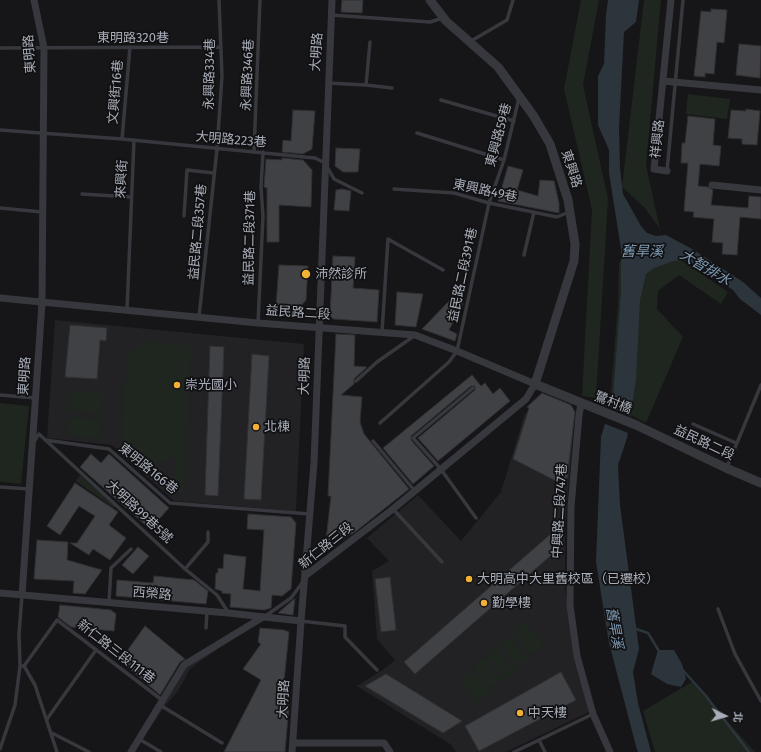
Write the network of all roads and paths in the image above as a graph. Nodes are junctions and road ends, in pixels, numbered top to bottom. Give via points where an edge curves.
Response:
1 (34, 0) edge
2 (219, 0) edge
3 (260, 0) edge
4 (332, 0) edge
5 (430, 0) edge
6 (513, 0) edge
7 (671, 0) edge
8 (683, 0) edge
9 (332, 15) junction
10 (444, 18) junction
11 (470, 41) junction
12 (370, 42) dead end
13 (130, 47) junction
14 (221, 47) junction
15 (0, 48) edge
16 (44, 48) junction
17 (663, 81) junction
18 (676, 82) junction
19 (327, 83) junction
20 (366, 85) junction
21 (392, 88) dead end
22 (761, 90) edge
23 (519, 95) junction
24 (441, 100) dead end
25 (514, 121) junction
26 (0, 130) edge
27 (418, 133) dead end
28 (43, 134) junction
29 (122, 139) junction
30 (134, 140) junction
31 (217, 149) junction
32 (254, 151) junction
33 (263, 152) junction
34 (504, 160) junction
35 (325, 163) junction
36 (667, 171) joint
37 (214, 173) junction
38 (712, 185) dead end
39 (394, 189) dead end
40 (761, 190) edge
41 (362, 193) dead end
42 (82, 194) dead end
43 (131, 197) junction
44 (489, 203) junction
45 (0, 208) edge
46 (42, 212) junction
47 (534, 212) junction
48 (570, 212) junction
49 (184, 216) dead end
50 (524, 255) dead end
51 (443, 270) dead end
52 (0, 298) edge
53 (42, 303) junction
54 (127, 310) junction
55 (200, 318) junction
56 (258, 323) junction
57 (319, 327) junction
58 (382, 332) junction
59 (415, 335) junction
60 (457, 351) junction
61 (356, 381) dead end
62 (535, 384) junction
63 (761, 385) edge
64 (473, 388) dead end
65 (0, 395) edge
66 (36, 398) junction
67 (581, 404) junction
68 (380, 423) dead end
69 (694, 424) dead end
70 (636, 425) joint
71 (45, 440) junction
72 (34, 441) junction
73 (373, 441) dead end
74 (736, 443) junction
75 (440, 468) junction
76 (726, 468) junction
77 (761, 483) edge
78 (0, 487) edge
79 (29, 489) junction
80 (414, 490) junction
81 (393, 509) junction
82 (310, 514) junction
83 (476, 518) dead end
84 (208, 532) dead end
85 (131, 549) dead end
86 (442, 562) dead end
87 (185, 569) junction
88 (305, 576) junction
89 (0, 593) edge
90 (22, 595) junction
91 (109, 602) junction
92 (718, 609) dead end
93 (207, 611) junction
94 (228, 613) junction
95 (264, 617) junction
96 (300, 621) junction
97 (206, 628) dead end
98 (96, 650) junction
99 (22, 666) junction
100 (377, 670) dead end
101 (761, 701) edge
102 (161, 702) junction
103 (592, 714) junction
104 (47, 719) junction
105 (52, 733) junction
106 (139, 739) junction
107 (539, 740) junction
108 (222, 743) dead end
109 (293, 743) junction
110 (0, 750) edge
111 (57, 752) edge
112 (89, 752) edge
113 (131, 752) edge
114 (161, 752) edge
115 (292, 752) edge
116 (390, 752) edge
117 (514, 752) edge
118 (545, 752) edge
119 (610, 752) edge

1 - 16 street, 東明路
2 - 14 lane, 永興路334巷
3 - 32 lane, 永興路346巷
4 - 9 street, 大明路
5 - 10 street, 東興路
6 - 11 lane via 507,20
7 - 17 street, 祥興路
8 - 18 lane, 祥興路
9 - 10 lane via 430,22
9 - 19 street, 大明路
10 - 11 street, 東興路
11 - 23 street, 東興路 via 498,67
12 - 20 lane
13 - 14 lane, 東明路320巷
13 - 16 lane, 東明路320巷
13 - 29 lane, 文興街16巷
14 - 31 lane, 永興路334巷 via 222,76
15 - 16 lane, 東明路320巷
16 - 28 street, 東明路
17 - 18 street
17 - 36 street, 祥興路 via 654,169
18 - 22 street
18 - 36 lane, 祥興路
19 - 20 lane
19 - 35 street, 大明路
20 - 21 lane
23 - 25 lane, 東興路59巷
23 - 48 street, 東興路 via 550,144
24 - 25 lane
25 - 34 lane, 東興路59巷
26 - 28 lane
27 - 34 lane
28 - 29 lane
28 - 46 street, 東明路
29 - 30 lane
30 - 31 lane, 大明路223巷
30 - 43 lane, 來興街
31 - 32 lane, 大明路223巷
31 - 37 lane, 益民路二段357巷
32 - 33 lane, 大明路223巷
33 - 35 lane, 大明路223巷 via 315,158
33 - 56 lane, 益民路二段371巷
34 - 44 lane, 東興路59巷
35 - 41 lane via 334,179
35 - 57 street, 大明路
37 - 49 lane via 187,170
37 - 55 lane, 益民路二段357巷
38 - 40 street
39 - 44 lane, 東興路49巷 via 454,193
42 - 43 lane
43 - 54 lane, 來興街
44 - 47 lane, 東興路49巷
44 - 60 lane, 益民路二段391巷
45 - 46 lane
46 - 53 street, 東明路
47 - 48 lane, 東興路49巷 via 557,217
47 - 50 lane
48 - 62 street, 東興路 via 575,244 574,260
51 - 58 lane via 388,239
52 - 53 street, 益民路二段
53 - 54 street, 益民路二段
53 - 66 street, 東明路
54 - 55 street, 益民路二段
55 - 56 street, 益民路二段
56 - 57 street, 益民路二段
57 - 58 street, 益民路二段
57 - 82 street, 大明路
58 - 59 street, 益民路二段
59 - 60 street, 益民路二段
59 - 61 lane via 377,362
60 - 62 street, 益民路二段
60 - 68 lane via 449,362
62 - 67 street, 益民路二段
62 - 75 street, 新仁路三段 via 526,399
63 - 74 lane
64 - 75 lane via 412,438
65 - 66 lane
66 - 72 street, 東明路
67 - 70 street, 鷺村橋
67 - 103 street, 中興路二段747巷 via 571,484 570,606 576,656
69 - 74 lane
70 - 76 street, 益民路二段
71 - 72 lane via 39,434
71 - 82 lane, 東明路166巷 via 109,449 170,503
71 - 87 lane, 大明路99巷5號
72 - 79 street, 東明路
73 - 80 lane
74 - 76 lane
75 - 80 street, 新仁路三段
75 - 83 lane
76 - 77 street, 益民路二段
78 - 79 lane
79 - 90 street, 東明路
80 - 81 street, 新仁路三段
81 - 86 lane
81 - 88 street, 新仁路三段
82 - 88 street, 大明路
84 - 87 lane via 208,542
85 - 91 lane via 111,568
87 - 94 lane, 大明路99巷5號 via 217,595
88 - 95 lane, 新仁路三段 via 291,598
88 - 96 street, 大明路
89 - 90 street, 西榮路
90 - 91 street, 西榮路
90 - 99 lane, 東明路 via 19,634
91 - 93 street, 西榮路
92 - 101 lane via 735,654
93 - 94 street, 西榮路
93 - 97 lane
94 - 95 street, 西榮路
95 - 96 street, 西榮路
95 - 102 street, 新仁路三段 via 184,665
96 - 100 lane via 345,626 345,637
96 - 109 street, 大明路
98 - 99 lane, 新仁路三段111巷 via 57,620
98 - 102 lane, 新仁路三段111巷
98 - 104 lane
99 - 104 lane via 35,685
99 - 110 lane, 東明路 via 15,705
102 - 106 street, 新仁路三段
102 - 108 lane, 新仁路三段111巷
103 - 107 lane
103 - 119 street, 中興路二段747巷
104 - 105 lane
105 - 111 lane
105 - 112 lane
106 - 113 street, 新仁路三段
106 - 114 lane
107 - 117 lane
107 - 118 lane
109 - 115 street, 大明路
109 - 116 street via 384,743

